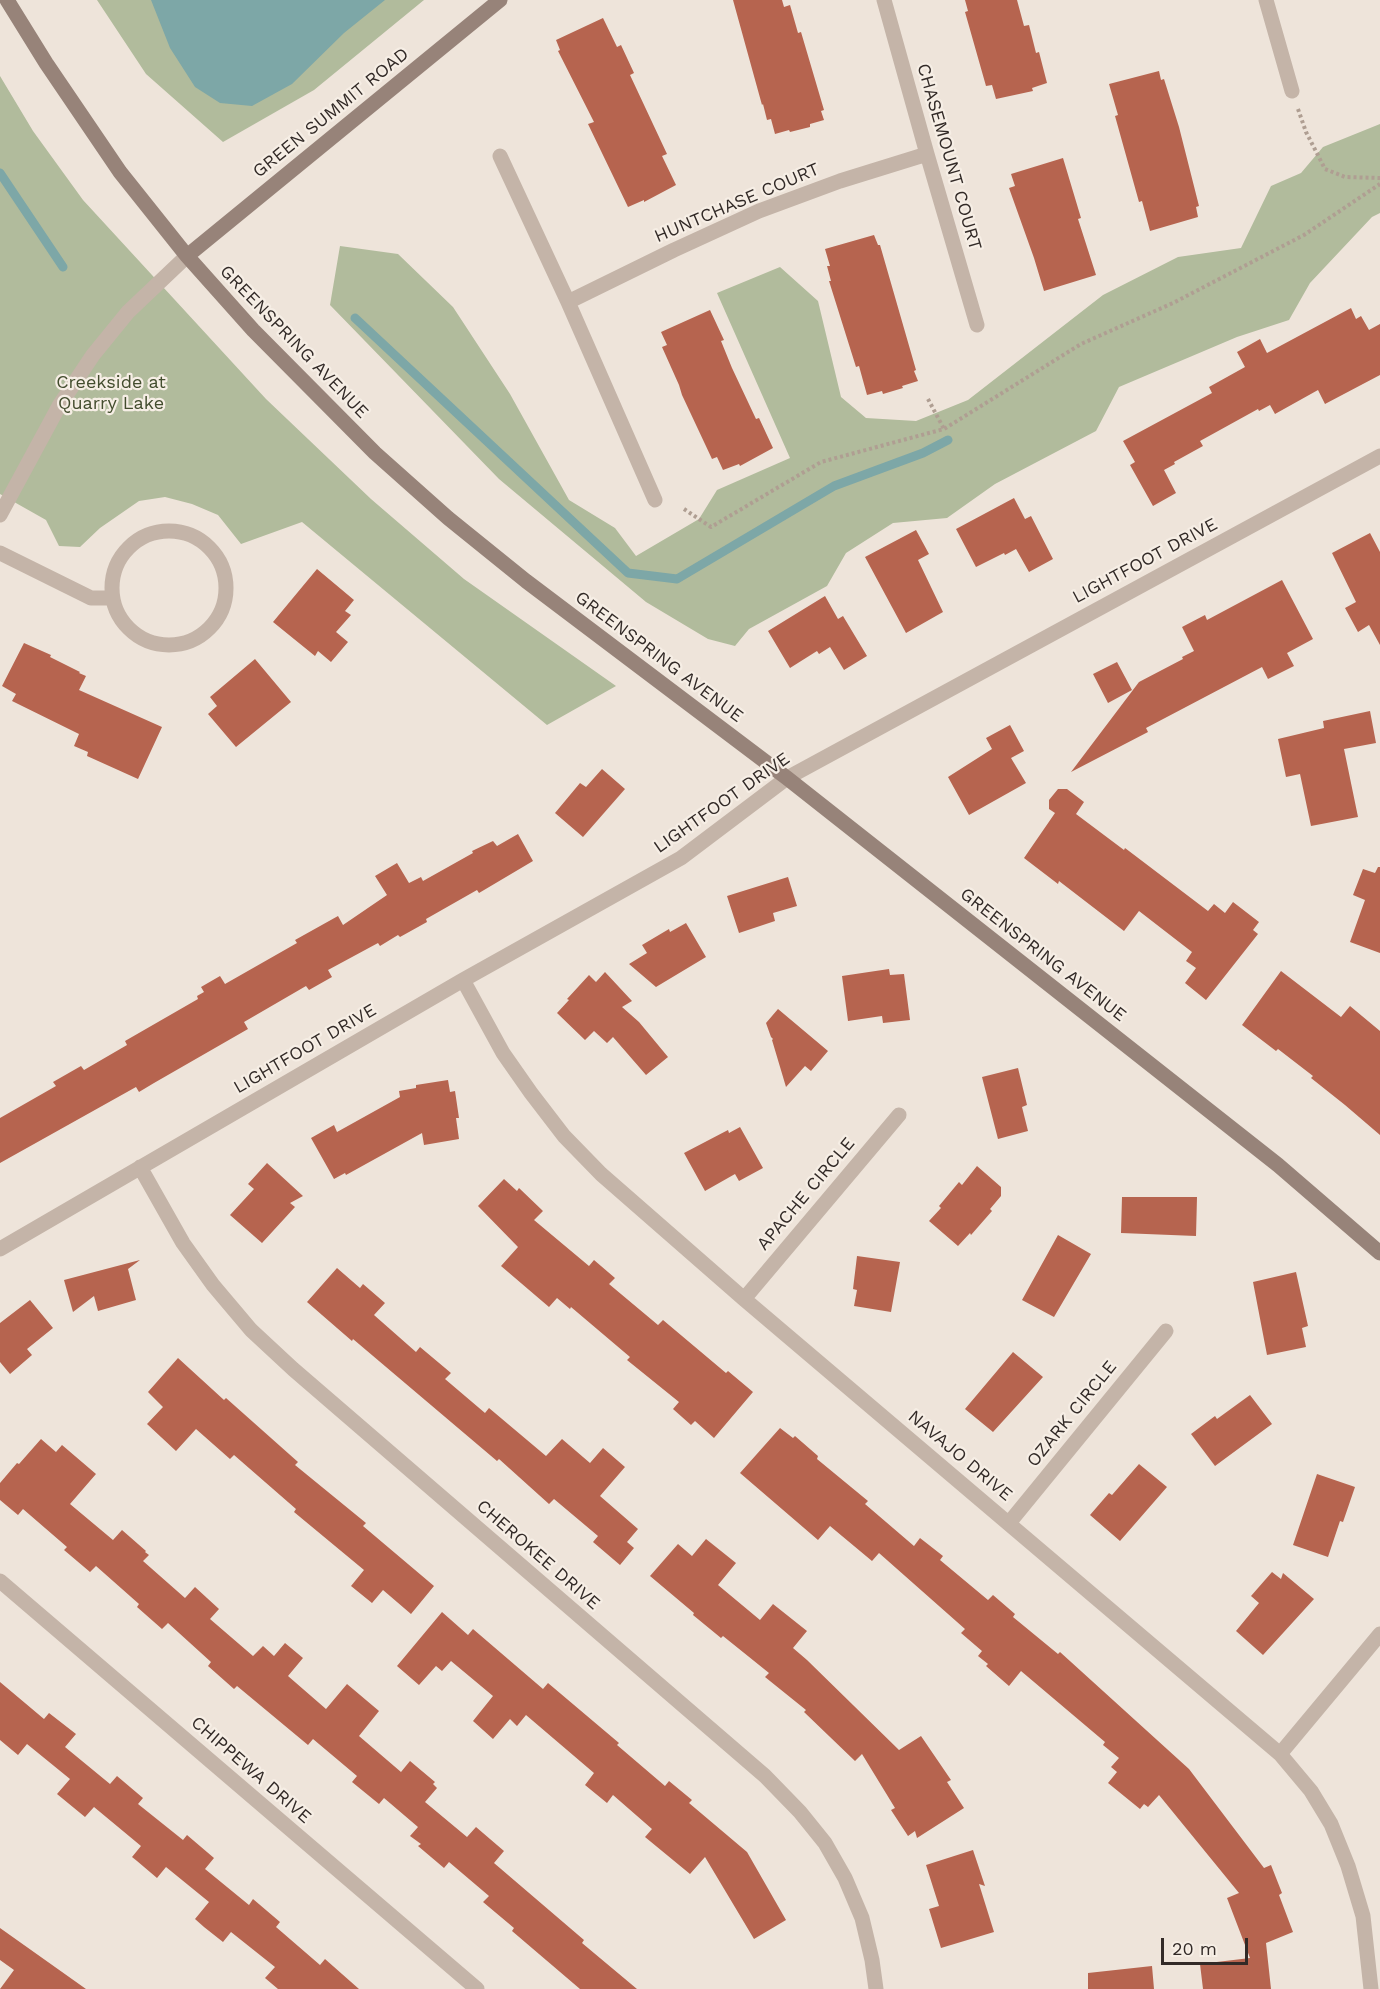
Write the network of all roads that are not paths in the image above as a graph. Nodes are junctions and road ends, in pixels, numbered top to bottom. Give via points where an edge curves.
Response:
1 (8, 0) edge
2 (500, 0) edge
3 (884, 0) edge
4 (1266, 0) edge
5 (1292, 91) road end
6 (927, 154) junction
7 (500, 156) dead end
8 (187, 256) junction
9 (568, 302) junction
10 (977, 325) dead end
11 (1380, 456) edge
12 (655, 500) dead end
13 (0, 515) edge
14 (0, 553) edge
15 (113, 598) junction
16 (787, 778) junction
17 (463, 980) junction
18 (899, 1114) dead end
19 (140, 1167) junction
20 (0, 1249) edge
21 (1380, 1253) edge
22 (744, 1299) junction
23 (1166, 1331) dead end
24 (1009, 1523) junction
25 (0, 1581) edge
26 (1380, 1634) edge
27 (1280, 1754) junction
28 (477, 1989) edge
29 (876, 1989) edge
30 (1371, 1989) edge

1 - 8 main road, GREENSPRING AVENUE via 120,172
2 - 8 main road, GREEN SUMMIT ROAD
3 - 6 street, CHASEMOUNT COURT
4 - 5 street
6 - 9 street, HUNTCHASE COURT via 759,211
6 - 10 street, CHASEMOUNT COURT
7 - 9 street
8 - 13 street via 128,312 93,355 59,406
8 - 16 main road, GREENSPRING AVENUE via 296,375 448,518
9 - 12 street
11 - 16 street, LIGHTFOOT DRIVE
14 - 15 street via 92,598
15 - 15 street via 120,617 135,634 149,642 179,644 207,632 217,620 224,607 226,576 210,546 195,536 161,531 144,536 119,560 113,576
16 - 17 street, LIGHTFOOT DRIVE via 681,858
16 - 21 main road, GREENSPRING AVENUE via 1278,1165
17 - 19 street, LIGHTFOOT DRIVE
17 - 22 street, NAVAJO DRIVE via 503,1053 564,1136 601,1174
18 - 22 street, APACHE CIRCLE
19 - 20 street, LIGHTFOOT DRIVE
19 - 29 street, CHEROKEE DRIVE via 183,1243 251,1330 765,1776 800,1812 825,1843 845,1878 862,1918
22 - 24 street, NAVAJO DRIVE
23 - 24 street, OZARK CIRCLE
24 - 27 street, NAVAJO DRIVE
25 - 28 street, CHIPPEWA DRIVE
26 - 27 street
27 - 30 street, NAVAJO DRIVE via 1311,1791 1348,1866 1363,1916

